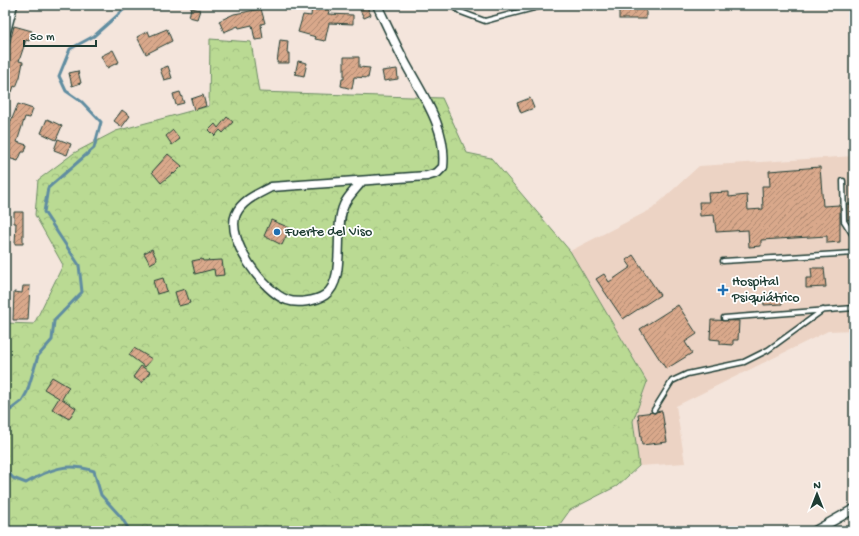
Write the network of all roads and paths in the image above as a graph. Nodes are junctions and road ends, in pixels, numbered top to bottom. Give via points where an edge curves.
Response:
1 (13, 5) edge
2 (377, 5) edge
3 (452, 5) edge
4 (545, 5) edge
5 (5, 35) edge
6 (362, 181) junction
7 (843, 181) dead end
8 (854, 237) edge
9 (854, 253) edge
10 (722, 261) dead end
11 (854, 308) edge
12 (823, 310) junction
13 (724, 318) dead end
14 (654, 410) dead end
15 (854, 509) edge
16 (816, 531) edge

1 - 5 street
2 - 6 street via 407,67 436,117 444,156 443,167 437,173
3 - 4 lane via 461,12 485,21
6 - 6 street via 271,187 242,205 235,215 233,226 236,239 249,264 268,288 288,300 298,301 324,296 332,289 336,280 344,205
7 - 8 lane via 844,221
9 - 10 lane
11 - 12 lane
12 - 13 lane
12 - 14 lane via 768,350 744,362 687,374 672,380
15 - 16 street

